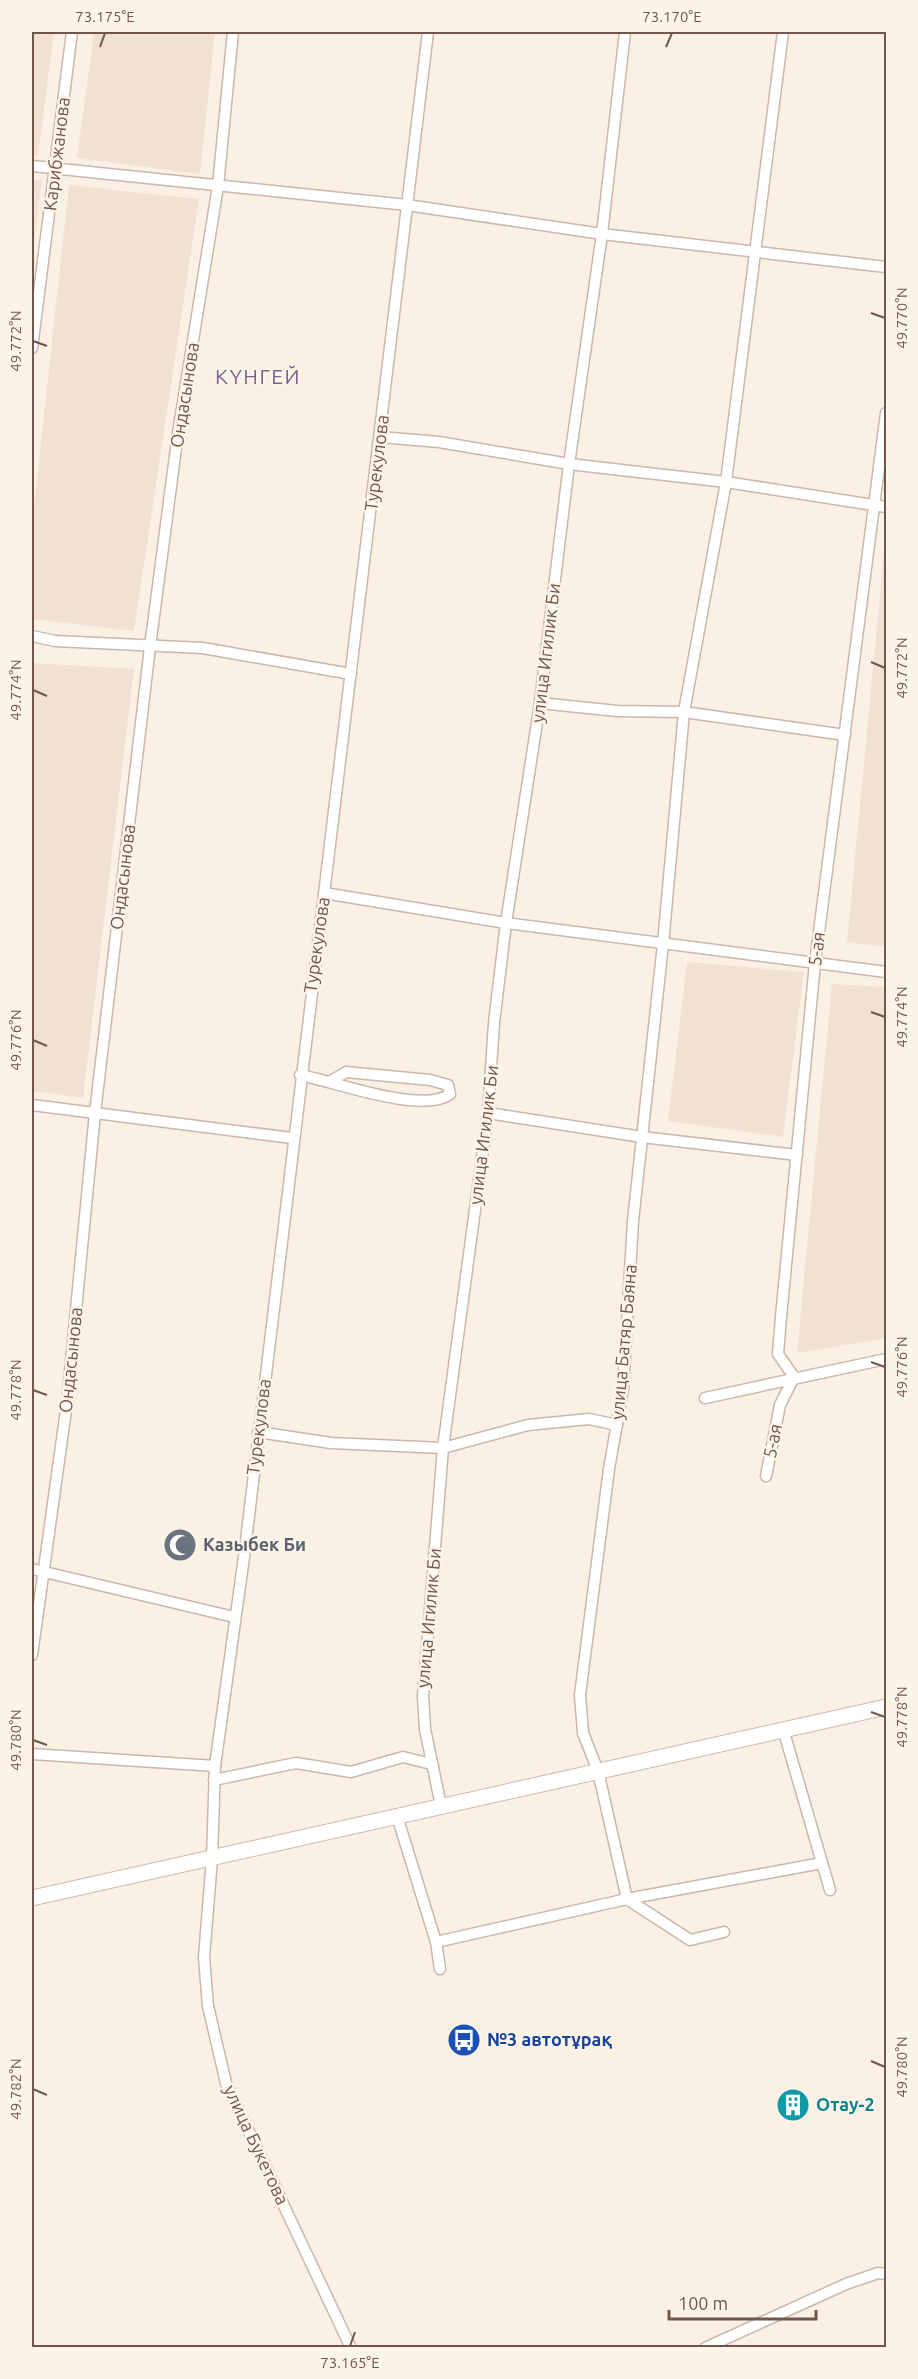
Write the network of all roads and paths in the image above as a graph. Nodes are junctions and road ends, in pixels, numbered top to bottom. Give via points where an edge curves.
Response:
1 (72, 32) edge
2 (233, 32) edge
3 (428, 32) edge
4 (625, 32) edge
5 (783, 32) edge
6 (32, 166) edge
7 (56, 169) junction
8 (218, 186) junction
9 (407, 205) junction
10 (602, 234) junction
11 (756, 252) junction
12 (886, 267) edge
13 (32, 348) edge
14 (886, 413) edge
15 (380, 437) junction
16 (569, 464) junction
17 (726, 483) junction
18 (881, 506) edge
19 (32, 636) edge
20 (150, 647) junction
21 (351, 674) junction
22 (540, 703) junction
23 (684, 712) junction
24 (845, 735) junction
25 (324, 893) junction
26 (506, 923) junction
27 (663, 944) junction
28 (815, 963) junction
29 (886, 972) edge
30 (300, 1075) junction
31 (331, 1081) junction
32 (32, 1105) edge
33 (95, 1113) junction
34 (488, 1113) junction
35 (642, 1137) junction
36 (292, 1138) junction
37 (797, 1155) junction
38 (886, 1359) edge
39 (795, 1377) junction
40 (705, 1398) dead end
41 (617, 1425) junction
42 (258, 1432) junction
43 (443, 1448) junction
44 (766, 1476) dead end
45 (32, 1569) edge
46 (44, 1570) junction
47 (234, 1617) junction
48 (32, 1655) edge
49 (886, 1707) edge
50 (783, 1729) junction
51 (32, 1754) edge
52 (431, 1764) junction
53 (215, 1766) junction
54 (598, 1771) junction
55 (214, 1780) junction
56 (441, 1806) junction
57 (397, 1816) junction
58 (212, 1859) junction
59 (822, 1863) junction
60 (830, 1890) dead end
61 (32, 1898) edge
62 (627, 1899) junction
63 (724, 1932) dead end
64 (436, 1942) junction
65 (440, 1969) dead end
66 (886, 2274) edge
67 (351, 2348) edge
68 (705, 2348) edge

1 - 7 street, Карибжанова
2 - 8 street, Ондасынова
3 - 9 street, Турекулова
4 - 10 street, улица Игилик Би
5 - 11 street, улица Батяр Баяна
6 - 7 street
7 - 8 street
7 - 13 street, Карибжанова
8 - 9 street
8 - 20 street, Ондасынова via 178,433
9 - 10 street
9 - 15 street, Турекулова
10 - 11 street
10 - 16 street, улица Игилик Би
11 - 12 street
11 - 17 street, улица Батяр Баяна
14 - 18 street, 5-ая
15 - 16 street via 439,442
15 - 21 street, Турекулова
16 - 17 street
16 - 22 street, улица Игилик Би
17 - 18 street
17 - 23 street, улица Батяр Баяна
18 - 24 street, 5-ая
19 - 20 street
20 - 21 street via 203,648
20 - 33 street, Ондасынова
21 - 25 street, Турекулова
22 - 23 street via 617,711
22 - 26 street, улица Игилик Би
23 - 24 street
23 - 27 street, улица Батяр Баяна
24 - 28 street, 5-ая
25 - 26 street
25 - 30 street, Турекулова
26 - 27 street
26 - 34 street, улица Игилик Би
27 - 28 street
27 - 35 street, улица Батяр Баяна
28 - 29 street
28 - 37 street, 5-ая
30 - 31 street
30 - 36 street, Турекулова
31 - 31 street via 346,1072 430,1080 448,1085 450,1094 434,1100 403,1099 345,1088
32 - 33 street
33 - 36 street
33 - 46 street, Ондасынова via 67,1403
34 - 35 street
34 - 43 street, улица Игилик Би
35 - 37 street
35 - 41 street, улица Батяр Баяна
36 - 42 street, Турекулова
37 - 39 street, 5-ая via 778,1354
38 - 39 street
39 - 40 street
39 - 44 street, 5-ая via 780,1405
41 - 43 street via 589,1419 528,1425
41 - 54 street, улица Батяр Баяна via 580,1695 583,1733
42 - 43 street via 331,1443
42 - 47 street, Турекулова
43 - 52 street, улица Игилик Би via 423,1696
45 - 46 street
46 - 47 street
46 - 48 street, Ондасынова
47 - 53 street, Турекулова
49 - 50 main road
50 - 54 main road
50 - 59 street
51 - 53 street
52 - 55 street via 403,1757 351,1772 296,1762
52 - 56 street, улица Игилик Би
53 - 55 street, Турекулова
54 - 56 main road
54 - 62 street, улица Батяр Баяна
55 - 58 street, Турекулова
56 - 57 main road
57 - 58 main road
57 - 64 street
58 - 61 main road
58 - 67 street, улица Букетова via 204,1957 208,2006 226,2083
59 - 60 street
59 - 62 street
62 - 63 street via 690,1940
62 - 64 street
64 - 65 street
66 - 68 street via 846,2284

